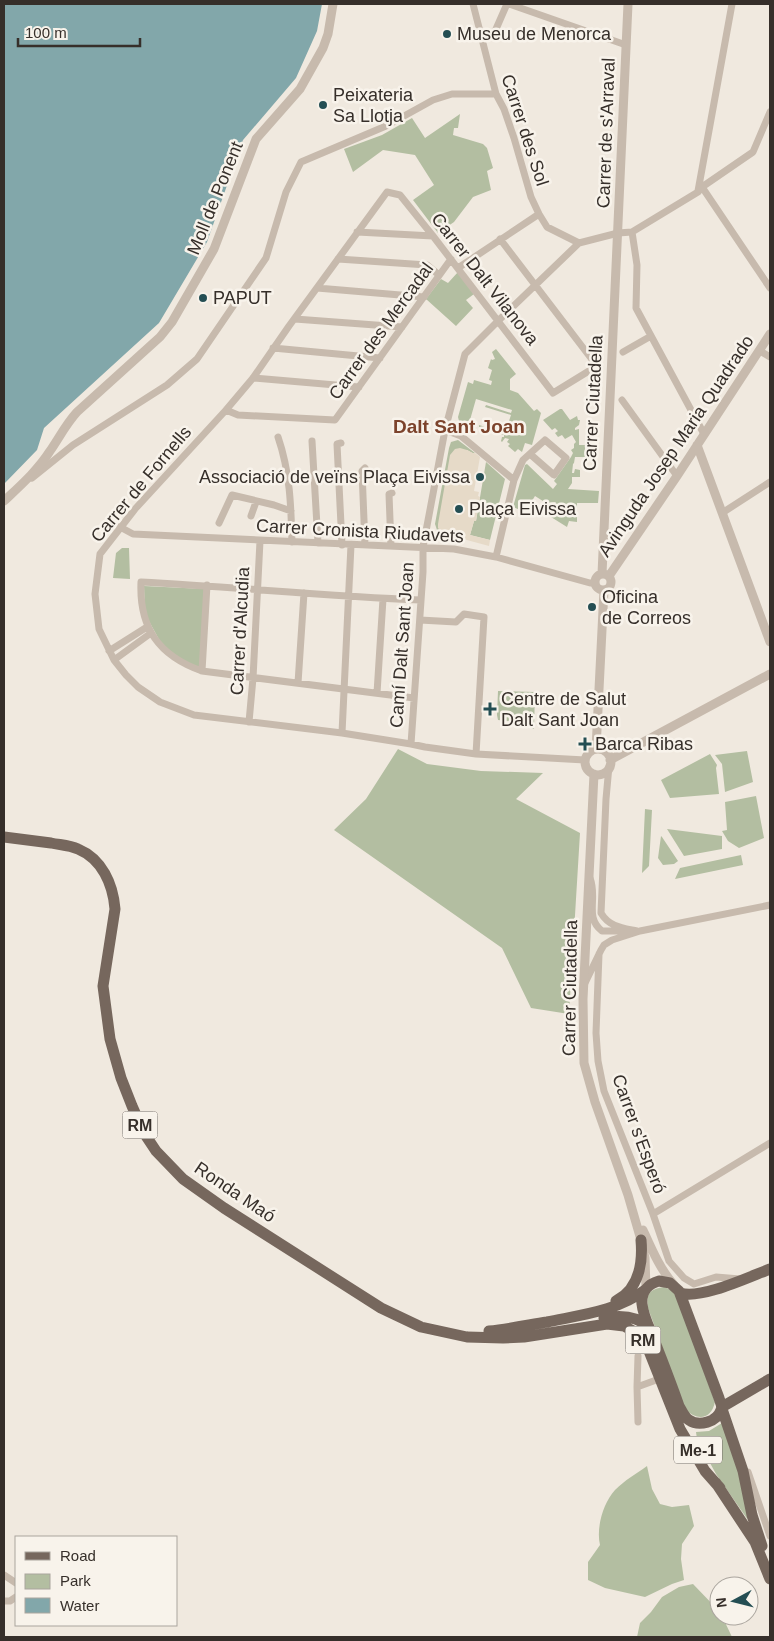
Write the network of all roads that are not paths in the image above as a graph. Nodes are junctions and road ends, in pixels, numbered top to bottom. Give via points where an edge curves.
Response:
1 (333, 4) edge
2 (473, 4) edge
3 (508, 4) edge
4 (628, 4) edge
5 (732, 4) edge
6 (496, 29) dead end
7 (626, 45) junction
8 (496, 94) junction
9 (770, 112) edge
10 (700, 190) junction
11 (387, 192) joint
12 (539, 214) junction
13 (357, 232) junction
14 (632, 232) junction
15 (618, 233) junction
16 (433, 236) junction
17 (500, 239) junction
18 (579, 243) junction
19 (338, 258) junction
20 (451, 259) junction
21 (458, 268) junction
22 (439, 275) junction
23 (535, 285) junction
24 (317, 288) junction
25 (770, 288) edge
26 (424, 297) junction
27 (294, 319) junction
28 (498, 320) junction
29 (402, 327) junction
30 (770, 334) edge
31 (651, 336) junction
32 (273, 348) junction
33 (760, 351) junction
34 (623, 352) dead end
35 (770, 357) edge
36 (380, 358) junction
37 (253, 378) junction
38 (359, 387) junction
39 (622, 400) dead end
40 (226, 410) junction
41 (445, 430) junction
42 (704, 434) junction
43 (278, 437) dead end
44 (312, 441) dead end
45 (341, 443) dead end
46 (697, 446) junction
47 (530, 454) junction
48 (365, 468) dead end
49 (677, 476) junction
50 (514, 480) junction
51 (770, 482) edge
52 (392, 493) dead end
53 (11, 494) junction
54 (4, 501) edge
55 (256, 502) junction
56 (291, 511) junction
57 (722, 513) junction
58 (251, 516) dead end
59 (219, 523) dead end
60 (120, 527) junction
61 (260, 541) junction
62 (292, 542) junction
63 (318, 543) junction
64 (342, 545) junction
65 (351, 545) junction
66 (365, 546) junction
67 (391, 546) junction
68 (423, 547) junction
69 (496, 556) junction
70 (605, 575) junction
71 (595, 583) junction
72 (207, 586) junction
73 (258, 589) junction
74 (604, 590) junction
75 (304, 594) junction
76 (349, 597) junction
77 (383, 599) junction
78 (421, 600) junction
79 (420, 620) junction
80 (149, 630) junction
81 (770, 642) edge
82 (109, 651) junction
83 (114, 660) junction
84 (202, 671) junction
85 (770, 674) edge
86 (253, 678) junction
87 (298, 684) junction
88 (344, 689) junction
89 (377, 693) junction
90 (414, 698) junction
91 (249, 722) junction
92 (342, 733) junction
93 (411, 744) junction
94 (596, 749) junction
95 (476, 754) junction
96 (585, 760) junction
97 (610, 763) junction
98 (594, 774) junction
99 (4, 837) edge
100 (590, 877) junction
101 (770, 905) edge
102 (640, 931) junction
103 (599, 954) junction
104 (584, 985) junction
105 (770, 1144) edge
106 (628, 1195) junction
107 (653, 1214) junction
108 (641, 1240) junction
109 (770, 1269) edge
110 (742, 1279) junction
111 (646, 1289) junction
112 (678, 1290) junction
113 (580, 1316) junction
114 (649, 1327) junction
115 (443, 1333) junction
116 (482, 1337) junction
117 (638, 1356) dead end
118 (659, 1379) junction
119 (770, 1379) edge
120 (636, 1387) junction
121 (722, 1408) junction
122 (681, 1409) junction
123 (638, 1422) dead end
124 (733, 1440) junction
125 (720, 1488) junction
126 (770, 1536) edge
127 (770, 1573) edge
128 (4, 1575) edge
129 (770, 1578) edge
130 (15, 1582) edge

1 - 53 street, Moll de Ponent via 323,48 300,90 256,139 214,249 172,322 160,337 77,412 44,459
2 - 8 street, Carrer des Sol
3 - 6 street
3 - 7 street
4 - 7 street, Carrer de s'Arraval
5 - 10 street
7 - 15 street, Carrer de s'Arraval
8 - 12 street, Carrer des Sol
8 - 53 street via 452,94 432,100 386,126 301,162 286,192 266,258 197,359 167,385 73,445
9 - 10 street via 753,152
10 - 14 street
10 - 25 street
11 - 13 street, Carrer de Fornells
11 - 16 street, Carrer Dalt Vilanova via 400,195
12 - 17 street, Carrer des Mercadal
12 - 18 street, Carrer des Sol via 547,227
13 - 16 street
13 - 19 street, Carrer de Fornells
14 - 15 street
14 - 31 street via 636,308
15 - 18 street
15 - 70 street, Carrer Ciutadella
16 - 20 street, Carrer Dalt Vilanova
17 - 21 street, Carrer des Mercadal
17 - 23 street
18 - 23 street, Camí Dalt Sant Joan
19 - 22 street via 427,265
19 - 24 street, Carrer de Fornells
20 - 21 street, Carrer Dalt Vilanova
20 - 22 street, Carrer des Mercadal
21 - 28 street, Carrer Dalt Vilanova
22 - 26 street, Carrer des Mercadal
23 - 28 street, Camí Dalt Sant Joan
23 - 28 street, Carrer Dalt Vilanova via 597,366 554,393
24 - 26 street
24 - 27 street, Carrer de Fornells
26 - 29 street, Carrer des Mercadal
27 - 29 street
27 - 32 street, Carrer de Fornells
28 - 41 street, Camí Dalt Sant Joan via 465,354
29 - 36 street, Carrer des Mercadal
30 - 33 street, Avinguda Josep Maria Quadrado
31 - 34 street
31 - 42 street
32 - 36 street
32 - 37 street, Carrer de Fornells
33 - 35 street
33 - 42 street, Avinguda Josep Maria Quadrado
36 - 38 street, Carrer des Mercadal
37 - 38 street
37 - 40 street, Carrer de Fornells
38 - 40 street, Carrer des Mercadal via 335,420 238,415
39 - 49 street
40 - 60 street, Carrer de Fornells
41 - 50 street via 461,436
41 - 68 street, Camí Dalt Sant Joan
42 - 46 street, Avinguda Josep Maria Quadrado
43 - 56 street via 288,474
44 - 63 street
45 - 64 street via 337,444
46 - 49 street, Avinguda Josep Maria Quadrado
46 - 57 street
47 - 47 street via 554,475 566,458 545,440
47 - 50 street via 523,460
48 - 66 street via 362,470
49 - 70 street, Avinguda Josep Maria Quadrado
50 - 69 street
51 - 57 street
52 - 67 street
53 - 54 street, Moll de Ponent
55 - 56 street
55 - 58 street
55 - 59 street via 232,495
56 - 62 street
57 - 81 street
60 - 61 street, Carrer Cronista Riudavets via 133,534
60 - 82 street, Carrer de Fornells via 100,554 95,594 99,629
61 - 62 street, Carrer Cronista Riudavets
61 - 73 street, Carrer d'Alcudia
62 - 63 street, Carrer Cronista Riudavets
63 - 64 street, Carrer Cronista Riudavets
64 - 65 street, Carrer Cronista Riudavets
65 - 66 street, Carrer Cronista Riudavets
65 - 76 street
66 - 67 street, Carrer Cronista Riudavets
67 - 68 street, Carrer Cronista Riudavets
68 - 69 street, Carrer Cronista Riudavets
68 - 78 street, Camí Dalt Sant Joan
69 - 71 street, Carrer Cronista Riudavets
70 - 71 street via 596,578
70 - 74 street via 611,584
71 - 74 street
72 - 73 street
72 - 80 street via 141,582 142,612
72 - 84 street
73 - 75 street
73 - 86 street, Carrer d'Alcudia
74 - 94 street
75 - 76 street
75 - 87 street
76 - 77 street
76 - 88 street
77 - 78 street
77 - 89 street
78 - 79 street, Camí Dalt Sant Joan
79 - 90 street, Camí Dalt Sant Joan
79 - 95 street via 456,622 464,614 484,617
80 - 82 street
80 - 83 street
80 - 84 street via 169,655
82 - 83 street, Carrer de Fornells
83 - 91 street, Carrer de Fornells via 138,687 160,702 194,715
84 - 86 street
85 - 97 street via 626,751
86 - 87 street
86 - 91 street, Carrer d'Alcudia
87 - 88 street
88 - 89 street
88 - 92 street
89 - 90 street
90 - 93 street, Camí Dalt Sant Joan
91 - 92 street, Carrer de Fornells
92 - 93 street, Carrer de Fornells
93 - 95 street, Carrer de Fornells
94 - 96 street via 588,753
94 - 97 street via 605,752
95 - 96 street, Carrer de Fornells
96 - 98 street via 588,770
97 - 98 street via 604,772
97 - 102 street, Carrer Ciutadella via 601,913 616,927
98 - 100 street, Carrer Ciutadella
99 - 115 main road, Ronda Maó / RM via 79,849 101,867 109,880 115,909 103,986 107,1024 132,1106 144,1133 165,1162 193,1187 381,1308 421,1327
100 - 102 street via 594,923 602,931
100 - 104 street, Carrer Ciutadella
101 - 102 street
102 - 103 street via 612,940
103 - 104 street
103 - 107 street, Carrer s'Esperó via 596,1033 604,1091
104 - 106 street, Carrer Ciutadella via 584,1063
105 - 107 street
106 - 108 street, Carrer Ciutadella
106 - 112 street, Carrer Ciutadella via 658,1264
107 - 110 street, Carrer s'Esperó via 669,1261 684,1278 694,1284 716,1277
108 - 111 street, Carrer Ciutadella
108 - 113 main road, RM via 639,1270 627,1293
109 - 110 main road, RM
110 - 112 main road, RM via 698,1295 686,1295
111 - 112 main road, RM via 654,1282 663,1281
111 - 113 main road, RM via 628,1301
111 - 114 main road, RM via 642,1304
112 - 121 main road
113 - 115 main road, Ronda Maó / RM via 503,1330
114 - 116 main road, RM via 640,1320 612,1316
114 - 122 main road, RM
115 - 116 main road, Ronda Maó / RM
116 - 118 main road, RM via 524,1337 616,1324 641,1337
117 - 120 street
118 - 120 street
118 - 125 main road, RM via 680,1429 705,1471
119 - 121 main road
120 - 123 street
121 - 122 main road via 710,1422 703,1423 689,1420
121 - 124 main road, Me-1
122 - 125 main road, Me-1 via 699,1454
124 - 126 street
124 - 127 main road, Me-1
125 - 129 main road, Me-1 via 755,1542
128 - 130 street

